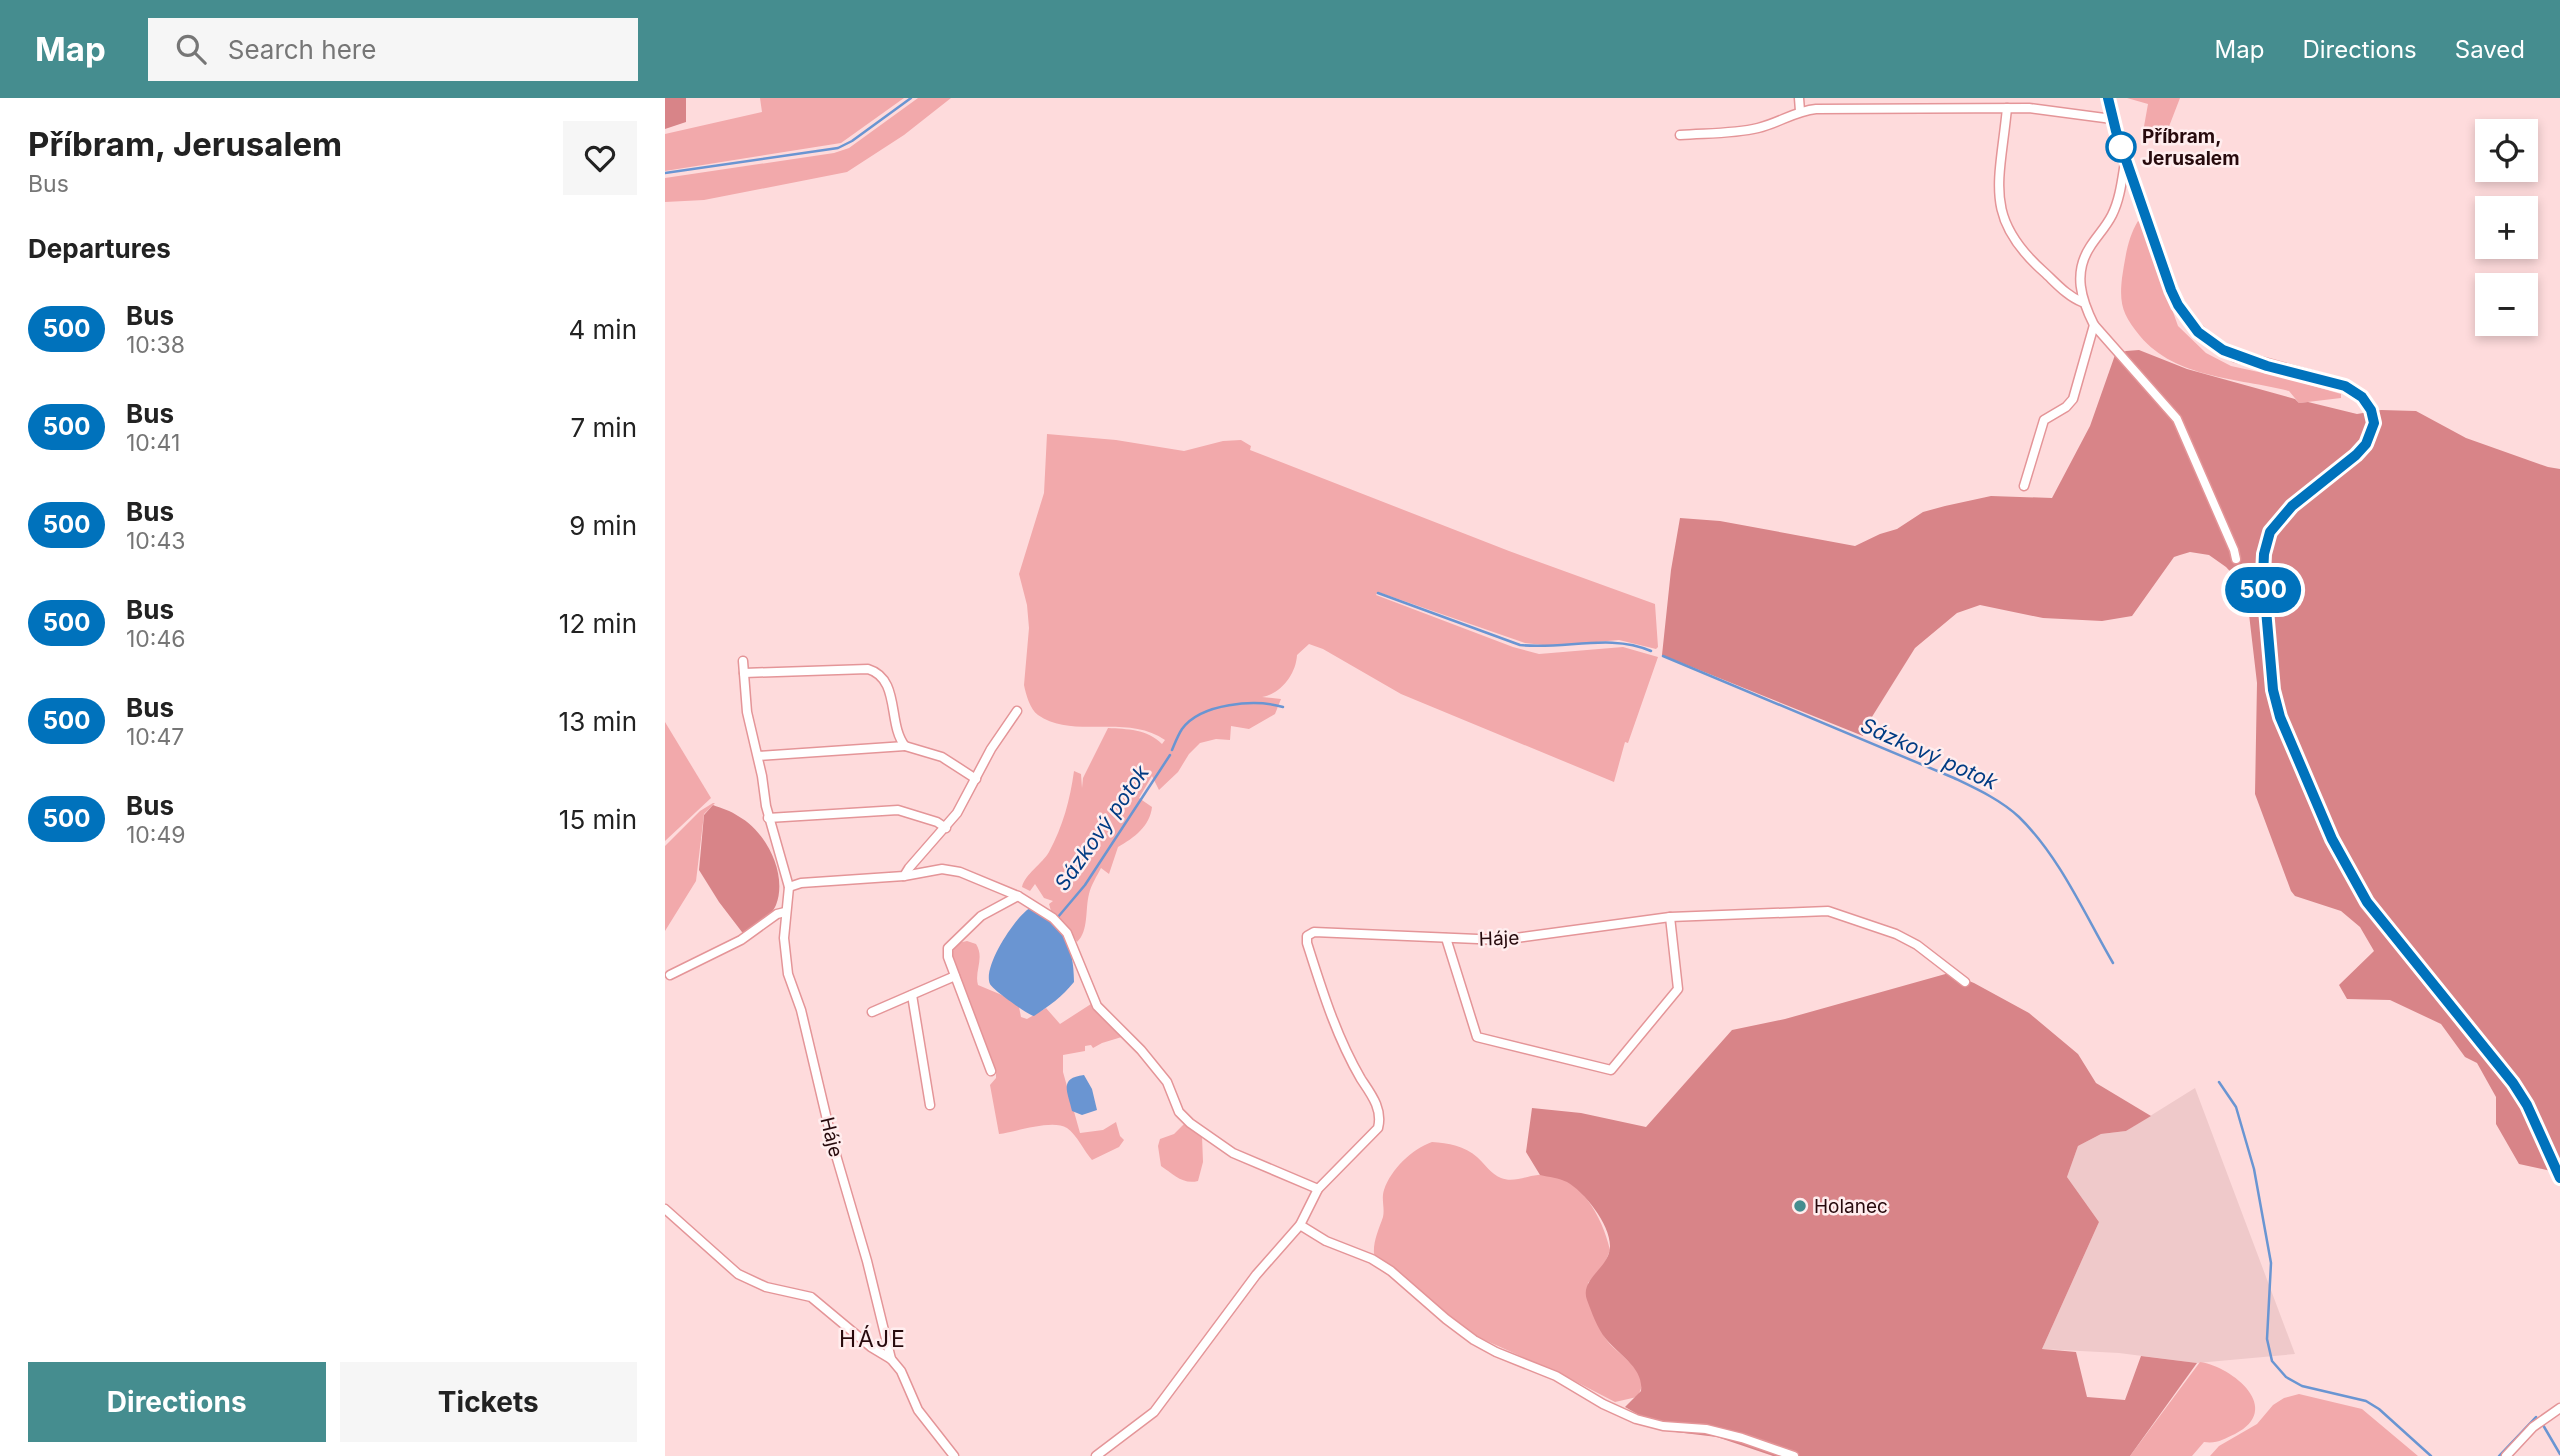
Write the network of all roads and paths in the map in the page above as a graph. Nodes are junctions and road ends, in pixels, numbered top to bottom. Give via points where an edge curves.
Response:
1 (1799, 98) edge
2 (2108, 98) edge
3 (2007, 108) junction
4 (1800, 111) junction
5 (2112, 118) junction
6 (1680, 135) dead end
7 (2125, 159) junction
8 (2082, 302) junction
9 (2094, 325) junction
10 (2024, 486) dead end
11 (2236, 559) dead end
12 (743, 662) dead end
13 (744, 673) junction
14 (1017, 711) dead end
15 (905, 746) junction
16 (758, 755) junction
17 (976, 779) junction
18 (768, 818) junction
19 (946, 828) junction
20 (904, 876) junction
21 (789, 887) junction
22 (1018, 896) junction
23 (785, 912) junction
24 (1670, 917) junction
25 (1446, 938) junction
26 (670, 975) dead end
27 (955, 976) junction
28 (1965, 982) dead end
29 (912, 995) junction
30 (872, 1012) dead end
31 (991, 1071) dead end
32 (929, 1105) dead end
33 (2560, 1178) edge
34 (1318, 1189) junction
35 (665, 1209) edge
36 (1300, 1225) junction
37 (891, 1359) junction
38 (2560, 1408) edge
39 (954, 1456) edge
40 (1096, 1456) edge
41 (1794, 1456) edge
42 (2507, 1456) edge

1 - 4 street
2 - 5 street
3 - 4 street
3 - 5 street via 2046,108
3 - 8 street via 1999,187 2005,225 2031,261
4 - 6 street via 1755,129
5 - 7 street
7 - 8 street via 2116,207 2084,258
7 - 33 street via 2171,290 2198,332 2236,356 2345,386 2371,410 2374,423 2366,444 2292,506 2270,532 2263,575 2273,690 2285,730 2352,878 2383,924 2513,1083
8 - 9 street
9 - 10 street via 2073,399 2044,420
9 - 11 street via 2177,419
12 - 13 street
13 - 15 street via 875,671 887,684
13 - 16 street via 747,712
14 - 17 street
15 - 16 street
15 - 17 street via 942,757
16 - 18 street
17 - 19 street
18 - 19 street via 898,810
18 - 21 street
19 - 20 street
20 - 21 street
20 - 22 street via 960,872
21 - 23 street, Háje
22 - 27 street via 981,916 948,948
22 - 34 street via 1053,918 1067,933 1097,1006 1159,1071 1179,1112 1190,1123 1233,1153
23 - 26 street
23 - 37 street, Háje via 788,974
24 - 25 street, Háje via 1501,940
24 - 25 street via 1678,989 1611,1070 1477,1037
24 - 28 street, Háje via 1828,911 1896,934
25 - 34 street, Háje via 1314,932 1307,936 1334,1025 1376,1103 1380,1121 1373,1136
27 - 29 street
27 - 31 street
29 - 30 street
29 - 32 street
34 - 36 street, Háje
35 - 37 street, Háje via 738,1274 766,1287 811,1297
36 - 40 street, Háje via 1256,1275 1154,1412
36 - 41 street via 1326,1241 1373,1259 1446,1319 1496,1352 1556,1376 1603,1404 1636,1419 1706,1429
37 - 39 street, Háje via 918,1410
38 - 42 street via 2533,1427

